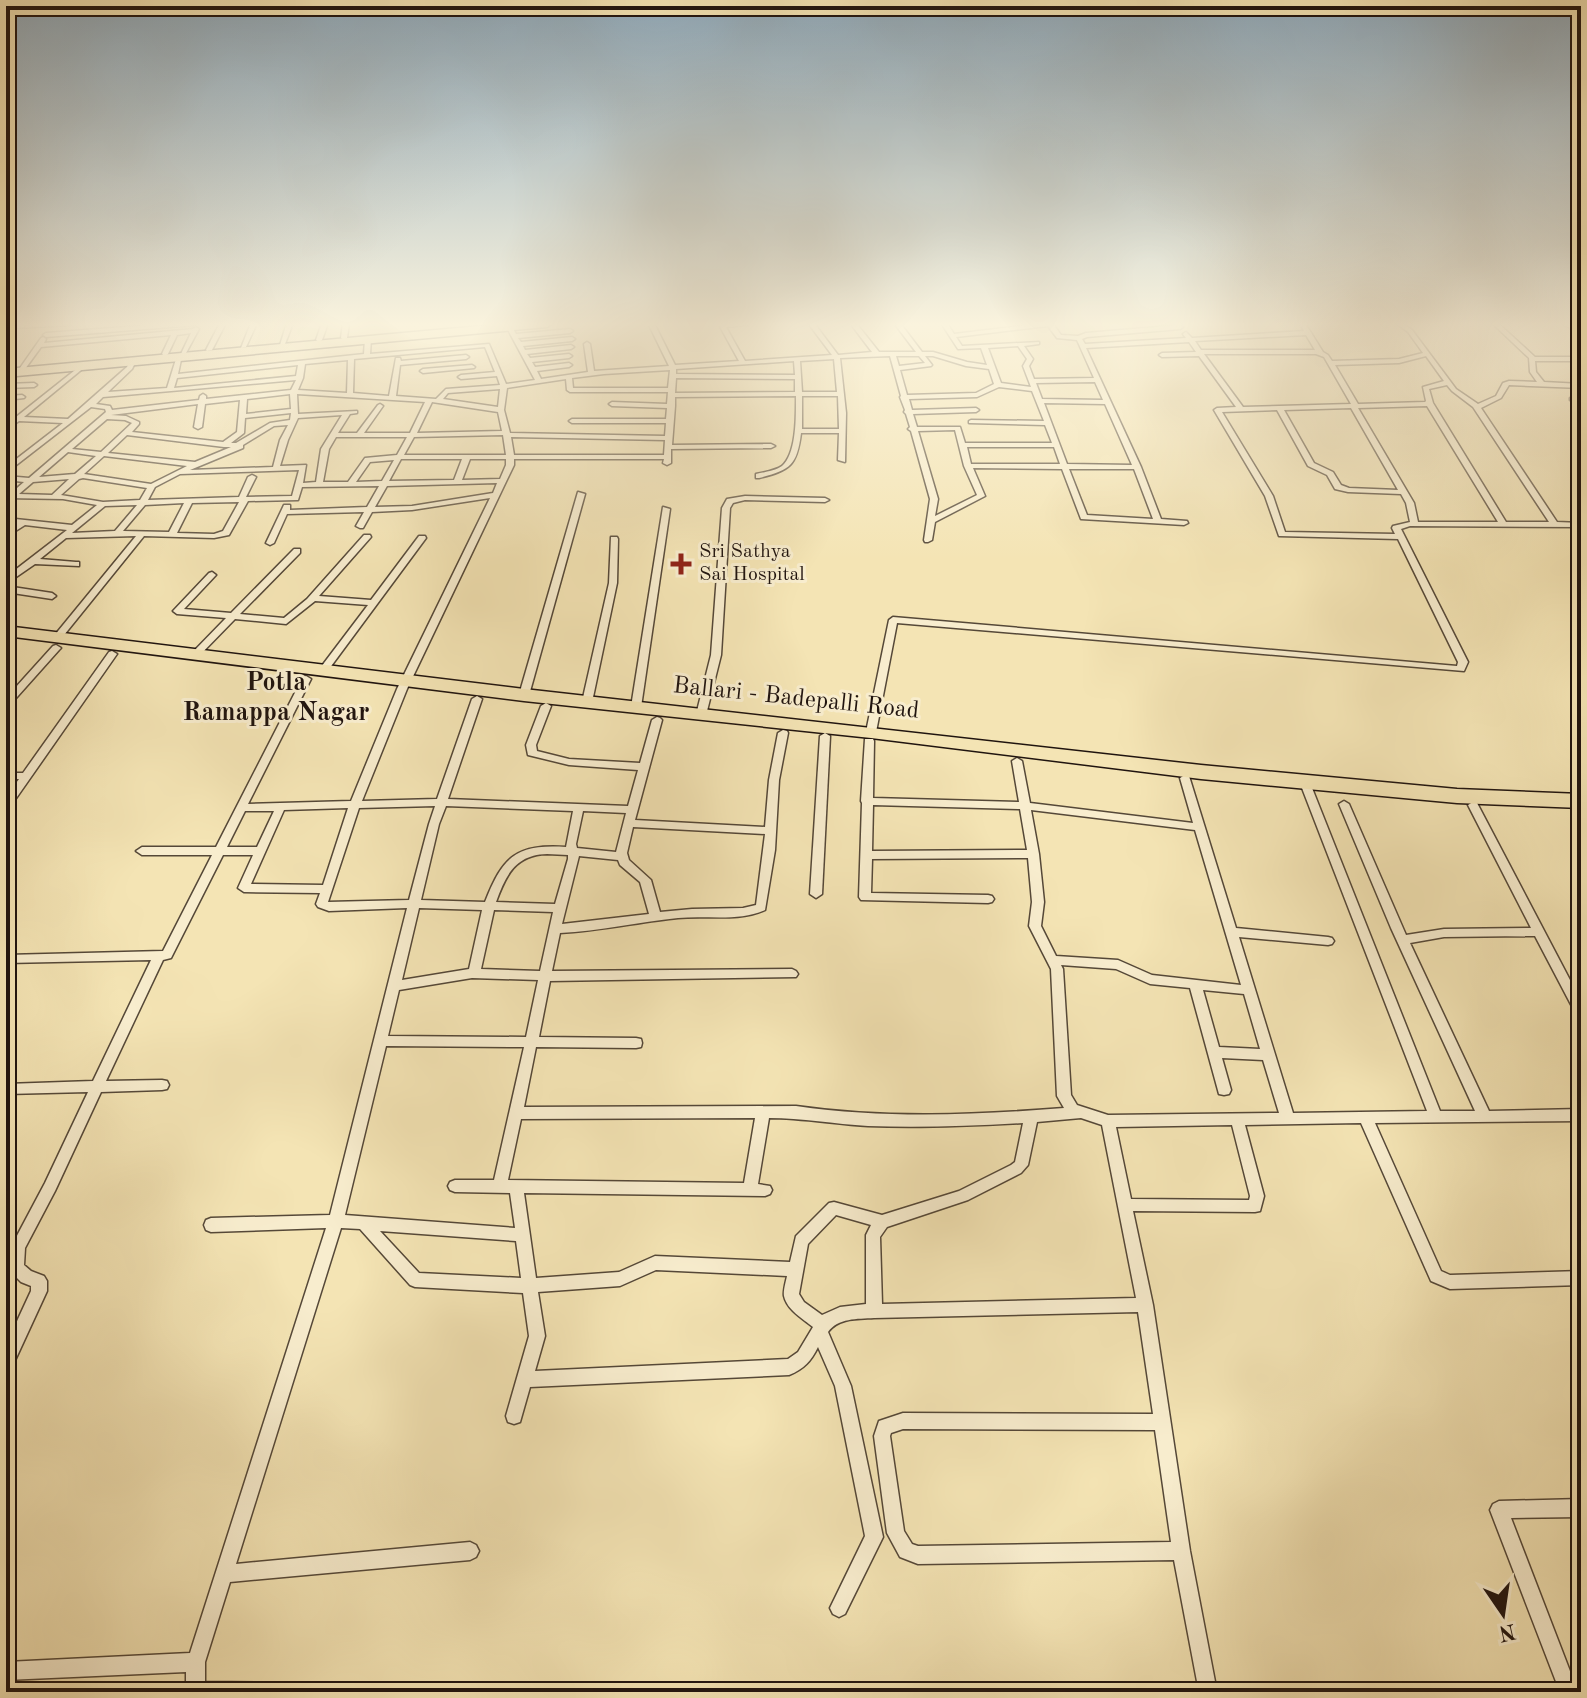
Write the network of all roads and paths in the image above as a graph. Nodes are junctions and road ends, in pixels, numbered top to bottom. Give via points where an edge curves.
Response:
1 (37, 402) edge
2 (92, 402) edge
3 (159, 402) edge
4 (208, 402) edge
5 (244, 402) edge
6 (293, 402) edge
7 (433, 402) edge
8 (443, 402) edge
9 (502, 402) edge
10 (672, 402) edge
11 (799, 402) edge
12 (841, 402) edge
13 (904, 402) edge
14 (1040, 402) edge
15 (1108, 402) edge
16 (1236, 402) edge
17 (1352, 402) edge
18 (1472, 402) edge
19 (1487, 402) edge
20 (202, 403) junction
21 (1429, 403) joint
22 (612, 404) dead end
23 (90, 405) junction
24 (380, 406) dead end
25 (672, 406) junction
26 (1354, 406) junction
27 (156, 407) junction
28 (1279, 407) junction
29 (1477, 407) junction
30 (1240, 408) junction
31 (501, 410) junction
32 (976, 410) dead end
33 (907, 412) junction
34 (107, 415) junction
35 (242, 416) junction
36 (294, 416) junction
37 (17, 419) junction
38 (69, 421) junction
39 (572, 421) dead end
40 (671, 421) junction
41 (971, 422) dead end
42 (1048, 423) junction
43 (198, 427) dead end
44 (6, 428) edge
45 (912, 429) junction
46 (797, 431) junction
47 (842, 431) junction
48 (126, 433) junction
49 (507, 434) junction
50 (334, 435) junction
51 (359, 435) junction
52 (412, 435) junction
53 (668, 442) junction
54 (224, 445) junction
55 (963, 445) junction
56 (1055, 445) junction
57 (237, 446) junction
58 (771, 446) dead end
59 (65, 450) junction
60 (103, 454) junction
61 (508, 456) junction
62 (399, 457) junction
63 (467, 457) junction
64 (842, 460) dead end
65 (194, 465) junction
66 (968, 466) junction
67 (1137, 467) junction
68 (1064, 468) junction
69 (276, 469) junction
70 (6, 471) edge
71 (175, 473) junction
72 (78, 476) junction
73 (759, 476) dead end
74 (252, 477) dead end
75 (6, 478) edge
76 (31, 480) junction
77 (502, 481) junction
78 (457, 482) junction
79 (128, 483) junction
80 (385, 483) junction
81 (319, 484) junction
82 (350, 484) junction
83 (297, 485) junction
84 (152, 486) junction
85 (1403, 492) junction
86 (581, 494) dead end
87 (494, 495) junction
88 (9, 496) edge
89 (54, 497) junction
90 (291, 498) junction
91 (243, 500) junction
92 (825, 500) dead end
93 (189, 502) junction
94 (102, 504) junction
95 (142, 504) junction
96 (371, 508) junction
97 (666, 509) dead end
98 (285, 512) junction
99 (6, 520) edge
100 (931, 521) junction
101 (24, 522) junction
102 (1158, 522) junction
103 (1184, 523) dead end
104 (1414, 524) junction
105 (1503, 524) junction
106 (1555, 525) junction
107 (1581, 525) edge
108 (360, 526) dead end
109 (73, 528) junction
110 (117, 533) junction
111 (142, 534) junction
112 (172, 534) junction
113 (6, 535) edge
114 (63, 536) junction
115 (367, 537) dead end
116 (1399, 537) junction
117 (422, 538) dead end
118 (614, 539) dead end
119 (928, 540) dead end
120 (270, 543) dead end
121 (297, 551) dead end
122 (33, 561) junction
123 (76, 564) dead end
124 (212, 575) dead end
125 (6, 581) edge
126 (6, 589) edge
127 (52, 596) dead end
128 (313, 598) junction
129 (375, 603) junction
130 (232, 617) junction
131 (6, 631) edge
132 (6, 642) edge
133 (57, 643) junction
134 (112, 654) junction
135 (194, 656) junction
136 (315, 675) junction
137 (404, 685) junction
138 (524, 695) junction
139 (477, 699) junction
140 (587, 702) junction
141 (6, 704) edge
142 (546, 706) junction
143 (636, 707) junction
144 (701, 715) junction
145 (657, 720) junction
146 (783, 733) junction
147 (825, 736) junction
148 (870, 737) junction
149 (1017, 761) junction
150 (644, 767) junction
151 (6, 776) edge
152 (26, 776) junction
153 (1185, 778) junction
154 (1307, 788) junction
155 (866, 801) junction
156 (1581, 801) edge
157 (441, 802) junction
158 (1344, 804) dead end
159 (6, 805) edge
160 (1473, 805) junction
161 (1023, 806) junction
162 (354, 807) junction
163 (579, 807) junction
164 (241, 808) junction
165 (280, 808) junction
166 (632, 810) junction
167 (1581, 810) edge
168 (628, 823) junction
169 (1200, 827) junction
170 (771, 831) junction
171 (219, 850) junction
172 (142, 851) dead end
173 (260, 851) junction
174 (574, 853) junction
175 (1033, 854) junction
176 (865, 855) junction
177 (621, 856) junction
178 (326, 889) junction
179 (816, 894) dead end
180 (988, 899) dead end
181 (414, 904) junction
182 (489, 906) junction
183 (560, 908) junction
184 (655, 916) junction
185 (556, 929) junction
186 (1232, 932) junction
187 (1539, 932) junction
188 (1403, 940) junction
189 (1328, 941) dead end
190 (159, 955) junction
191 (6, 959) edge
192 (1055, 960) junction
193 (474, 973) junction
194 (792, 974) dead end
195 (545, 976) junction
196 (1195, 984) junction
197 (394, 986) junction
198 (1247, 990) junction
199 (1581, 1013) edge
200 (380, 1041) junction
201 (530, 1042) junction
202 (636, 1043) dead end
203 (1214, 1052) junction
204 (1268, 1055) junction
205 (162, 1085) dead end
206 (96, 1087) junction
207 (6, 1089) edge
208 (1224, 1090) dead end
209 (763, 1112) junction
210 (515, 1113) junction
211 (1083, 1113) junction
212 (1031, 1116) junction
213 (1485, 1117) junction
214 (1436, 1118) junction
215 (1366, 1119) junction
216 (1579, 1119) edge
217 (1237, 1120) junction
218 (1288, 1120) junction
219 (1108, 1121) junction
220 (455, 1186) dead end
221 (508, 1186) junction
222 (1125, 1205) junction
223 (335, 1221) junction
224 (882, 1222) junction
225 (364, 1223) junction
226 (211, 1225) dead end
227 (523, 1235) junction
228 (796, 1269) junction
229 (1581, 1278) edge
230 (531, 1286) junction
231 (1145, 1305) junction
232 (874, 1311) junction
233 (822, 1329) junction
234 (6, 1362) edge
235 (526, 1379) junction
236 (514, 1416) dead end
237 (1162, 1422) junction
238 (1581, 1508) edge
239 (470, 1551) dead end
240 (1181, 1551) junction
241 (224, 1574) junction
242 (839, 1608) dead end
243 (196, 1662) junction
244 (6, 1671) edge
245 (195, 1692) edge
246 (289, 1692) edge
247 (1208, 1692) edge
248 (1569, 1692) edge

1 - 37 street
2 - 23 street
3 - 27 street
4 - 20 street
5 - 35 street
6 - 36 street
7 - 52 street
8 - 31 street
9 - 31 street
10 - 25 street
11 - 46 street
12 - 47 street
13 - 33 street
14 - 42 street
15 - 67 street
16 - 30 street
17 - 26 street
18 - 29 street
19 - 29 street
20 - 27 street
20 - 43 street
21 - 26 street
21 - 105 street
22 - 25 street
23 - 34 street via 108,407
23 - 38 street
24 - 51 street
25 - 40 street
26 - 28 street
26 - 85 street
27 - 34 street
28 - 30 street
28 - 85 street via 1311,464 1330,474 1338,487
29 - 106 street
30 - 116 street via 1217,411 1269,496 1282,534
31 - 49 street
32 - 33 street
33 - 45 street
34 - 48 street via 137,423
34 - 59 street
35 - 36 street
35 - 54 street via 239,434
36 - 50 street via 351,412
36 - 57 street
36 - 69 street
37 - 38 street
37 - 44 street
38 - 70 street
39 - 40 street
40 - 53 street
41 - 42 street
42 - 56 street
45 - 55 street via 958,428
45 - 100 street via 934,499
46 - 47 street
46 - 73 street via 787,464
47 - 64 street
48 - 54 street
48 - 60 street
49 - 52 street
49 - 53 street
49 - 61 street
50 - 51 street
50 - 81 street via 325,449
51 - 52 street
52 - 62 street
53 - 58 street
53 - 61 street via 667,460
54 - 57 street
55 - 56 street
55 - 66 street
56 - 68 street
57 - 65 street
59 - 60 street
59 - 76 street
60 - 65 street
60 - 72 street
61 - 63 street
61 - 77 street via 510,465
62 - 63 street
62 - 80 street
62 - 82 street via 368,460
63 - 78 street
65 - 71 street
66 - 68 street
66 - 100 street via 981,496
67 - 68 street
67 - 102 street
68 - 102 street via 1085,519
69 - 71 street
69 - 83 street via 303,467
71 - 84 street
72 - 76 street
72 - 79 street
72 - 89 street
74 - 91 street
75 - 76 street
76 - 88 street
77 - 78 street
77 - 87 street
78 - 80 street
79 - 84 street
79 - 94 street
80 - 82 street
80 - 96 street
81 - 82 street
81 - 83 street
83 - 90 street
84 - 95 street
85 - 104 street
86 - 138 street
87 - 96 street via 412,508
87 - 137 street
88 - 89 street
89 - 94 street
90 - 91 street
90 - 98 street
91 - 93 street
91 - 112 street via 226,533
92 - 144 street via 730,501 716,655
93 - 95 street
93 - 112 street
94 - 95 street
94 - 109 street
95 - 110 street
96 - 98 street
96 - 108 street
97 - 143 street
98 - 120 street
99 - 101 street
100 - 119 street
101 - 109 street
101 - 113 street
102 - 103 street
104 - 105 street
104 - 116 street via 1396,528
105 - 106 street
106 - 107 street
109 - 114 street
110 - 111 street
110 - 114 street
111 - 112 street
111 - 133 street
114 - 122 street
115 - 128 street
116 - 148 street via 1463,662 1461,669 893,620
117 - 129 street
118 - 140 street via 613,583
121 - 130 street
122 - 123 street
122 - 125 street
124 - 130 street via 176,610
126 - 127 street
128 - 129 street
128 - 130 street via 286,621
129 - 136 street
130 - 135 street
131 - 133 highway, Ballari - Badepalli Road
132 - 133 highway, Ballari - Badepalli Road
133 - 134 highway, Ballari - Badepalli Road
133 - 135 highway, Ballari - Badepalli Road
133 - 141 street
134 - 136 highway, Ballari - Badepalli Road
134 - 152 street
135 - 136 highway, Ballari - Badepalli Road
136 - 137 highway, Ballari - Badepalli Road
136 - 164 street
137 - 138 highway, Ballari - Badepalli Road
137 - 139 highway, Ballari - Badepalli Road
137 - 162 street
138 - 140 highway, Ballari - Badepalli Road
139 - 142 highway, Ballari - Badepalli Road
139 - 157 street
140 - 143 highway, Ballari - Badepalli Road
142 - 145 highway, Ballari - Badepalli Road
142 - 150 street via 532,753 569,762
143 - 144 highway, Ballari - Badepalli Road
144 - 148 highway, Ballari - Badepalli Road
145 - 146 highway, Ballari - Badepalli Road
145 - 150 street
146 - 147 highway, Ballari - Badepalli Road
146 - 170 street
147 - 148 highway, Ballari - Badepalli Road
147 - 179 street
148 - 149 highway, Ballari - Badepalli Road
148 - 155 street
148 - 156 highway, Ballari - Badepalli Road via 1457,796
149 - 153 highway, Ballari - Badepalli Road
149 - 161 street
150 - 166 street
151 - 152 street
152 - 159 street
153 - 154 highway, Ballari - Badepalli Road
153 - 169 street
154 - 160 highway, Ballari - Badepalli Road
154 - 214 street
155 - 161 street
155 - 176 street
157 - 162 street
157 - 163 street
157 - 181 street
158 - 188 street
160 - 167 highway, Ballari - Badepalli Road
160 - 187 street
161 - 169 street
161 - 175 street
162 - 165 street
162 - 178 street
163 - 166 street
163 - 174 street
164 - 165 street
164 - 171 street
165 - 173 street
166 - 168 street
168 - 170 street
168 - 177 street
169 - 186 street
170 - 184 street via 758,909
171 - 172 street
171 - 173 street
171 - 190 street via 167,955
173 - 178 street via 246,889
174 - 177 street
174 - 182 street via 523,855 504,872
174 - 183 street
175 - 176 street
175 - 192 street via 1035,926
176 - 180 street via 868,899
177 - 184 street via 645,880
178 - 181 street via 322,902 329,907
181 - 182 street
181 - 197 street
182 - 183 street
182 - 193 street
183 - 185 street
184 - 185 street via 597,928
185 - 195 street
186 - 189 street
186 - 198 street
187 - 188 street via 1437,933
187 - 199 street
188 - 213 street
190 - 191 street
190 - 206 street
192 - 196 street via 1118,965 1150,979
192 - 211 street via 1064,1096 1068,1106
193 - 195 street
193 - 197 street
194 - 195 street
195 - 201 street
196 - 198 street
196 - 203 street
197 - 200 street
198 - 204 street
200 - 201 street
200 - 223 street
201 - 202 street
201 - 210 street
203 - 204 street
203 - 208 street
204 - 218 street
205 - 206 street
206 - 207 street
206 - 234 street via 18,1247 16,1267 39,1281 39,1291
209 - 210 street
209 - 212 street via 917,1122
209 - 221 street via 757,1190
210 - 221 street
211 - 212 street
211 - 219 street
212 - 224 street via 1016,1169 963,1196
213 - 214 street
213 - 216 street
214 - 215 street
215 - 218 street
215 - 229 street via 1436,1276 1450,1282
217 - 218 street
217 - 219 street
217 - 222 street via 1257,1196 1255,1206
219 - 222 street
220 - 221 street
221 - 227 street
222 - 231 street
223 - 225 street
223 - 226 street
223 - 241 street
224 - 228 street via 831,1209 803,1237
224 - 232 street via 873,1235
225 - 227 street
225 - 230 street via 415,1280
227 - 230 street
228 - 230 street via 655,1263 620,1279
228 - 233 street via 793,1301
230 - 235 street via 537,1336
231 - 232 street
231 - 237 street
232 - 233 street via 834,1316
233 - 235 street via 803,1361 789,1367
233 - 242 street via 843,1386 874,1537
235 - 236 street
237 - 240 street
237 - 240 street via 903,1421 885,1427 882,1436 896,1533 906,1551
238 - 248 street via 1499,1510
239 - 241 street
240 - 247 street
241 - 243 street
243 - 244 street
243 - 245 street
245 - 246 street

